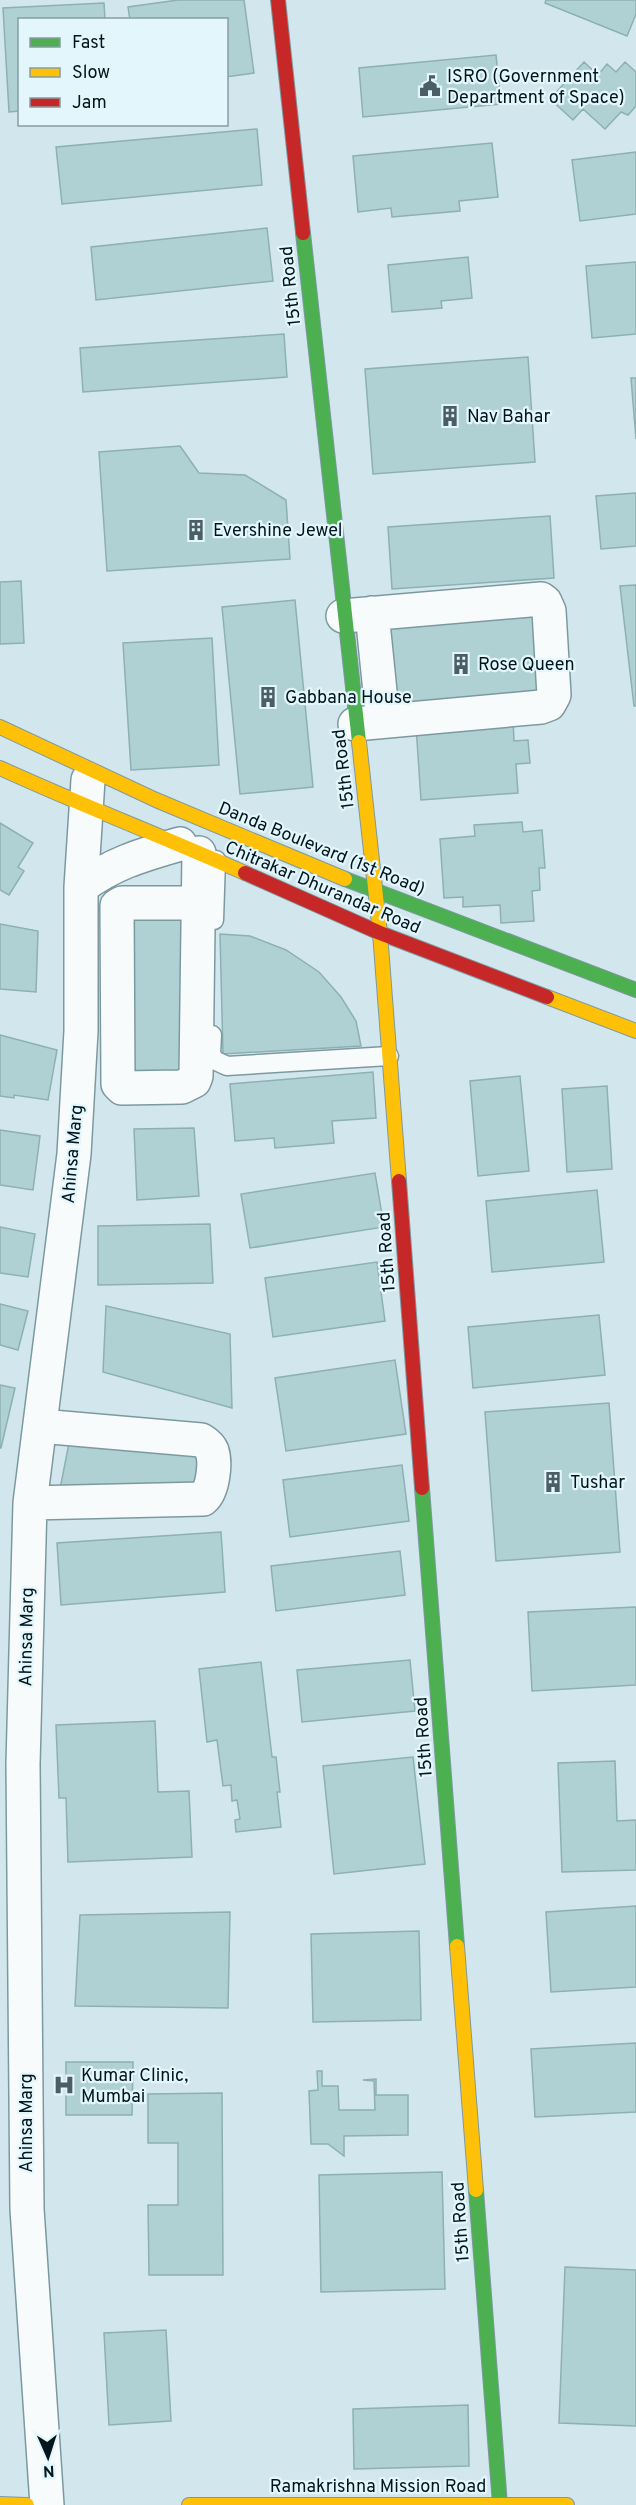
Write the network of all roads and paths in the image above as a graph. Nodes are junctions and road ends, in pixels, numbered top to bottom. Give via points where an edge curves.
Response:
1 (278, 0) edge
2 (358, 615) junction
3 (369, 723) junction
4 (0, 727) edge
5 (0, 768) edge
6 (89, 772) junction
7 (86, 807) junction
8 (198, 852) junction
9 (81, 886) junction
10 (376, 891) junction
11 (198, 903) junction
12 (380, 933) junction
13 (81, 936) junction
14 (116, 936) junction
15 (636, 990) edge
16 (636, 1030) edge
17 (389, 1056) junction
18 (47, 1426) junction
19 (38, 1503) junction
20 (0, 2504) edge
21 (500, 2504) edge
22 (27, 2505) edge
23 (47, 2505) edge
24 (189, 2505) edge
25 (567, 2505) edge

1 - 2 street, 15th Road
2 - 3 street
2 - 3 street via 541,599 549,611 554,695 549,704
3 - 10 street, 15th Road
4 - 6 street, Danda Boulevard (1st Road)
5 - 7 street, Chitrakar Dhurandar Road
6 - 7 street, Ahinsa Marg
6 - 10 street, Danda Boulevard (1st Road)
7 - 8 street, Chitrakar Dhurandar Road
7 - 9 street, Ahinsa Marg
8 - 9 street via 124,861
8 - 11 street
8 - 12 street, Chitrakar Dhurandar Road
8 - 17 lane via 214,1060 227,1066
9 - 13 street, Ahinsa Marg
10 - 12 street, 15th Road
10 - 15 street, Danda Boulevard (1st Road)
11 - 14 street via 119,903
11 - 14 street via 196,1076 187,1087 126,1089 118,1084
12 - 16 street, Chitrakar Dhurandar Road
12 - 17 street, 15th Road
13 - 14 street
13 - 18 street, Ahinsa Marg via 81,1031 74,1154
17 - 21 street, 15th Road
18 - 19 street, Ahinsa Marg
18 - 19 street via 201,1440 213,1452 212,1486 203,1499
19 - 23 street, Ahinsa Marg via 23,1764 27,2209
20 - 22 street
21 - 24 street, Ramakrishna Mission Road
21 - 25 street, Ramakrishna Mission Road

